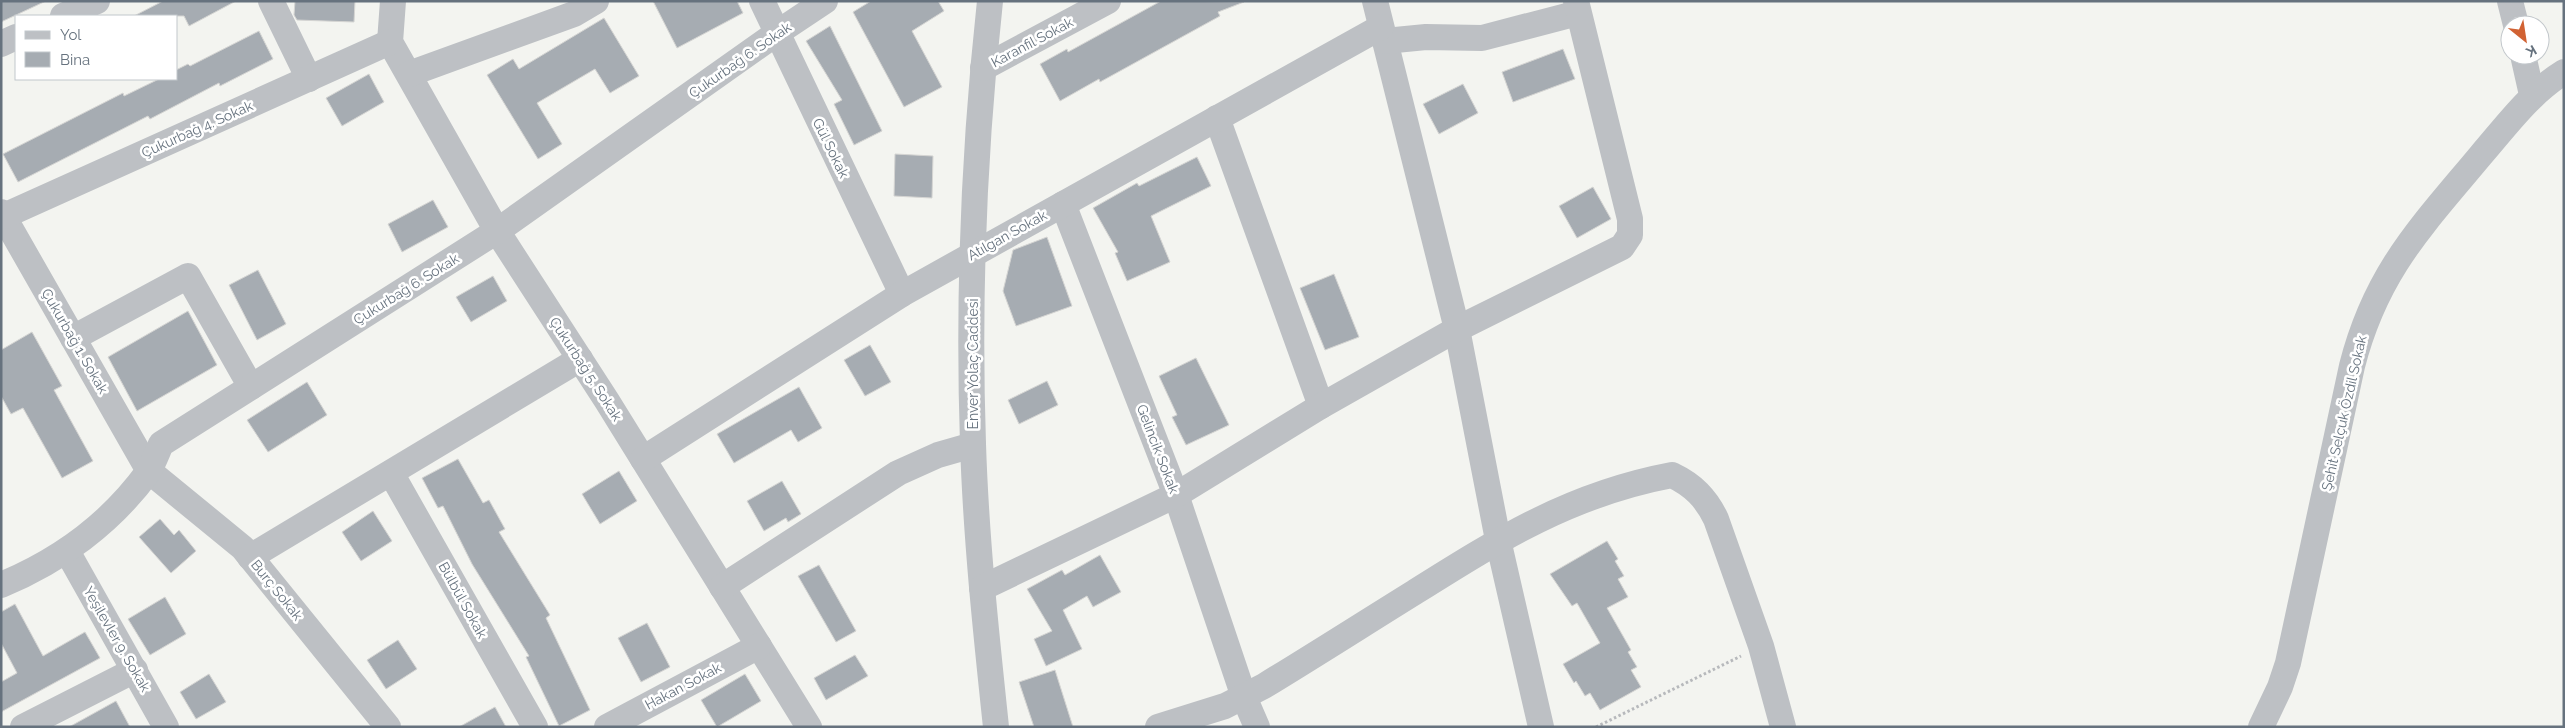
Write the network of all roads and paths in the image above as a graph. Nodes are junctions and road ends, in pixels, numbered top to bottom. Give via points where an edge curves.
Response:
1 (97, 1) edge
2 (271, 1) edge
3 (393, 1) edge
4 (596, 1) edge
5 (762, 1) edge
6 (825, 1) edge
7 (990, 1) edge
8 (1108, 1) edge
9 (1375, 1) edge
10 (2510, 1) edge
11 (1577, 7) edge
12 (575, 8) edge
13 (65, 15) edge
14 (2514, 15) edge
15 (776, 33) junction
16 (1383, 34) junction
17 (15, 37) edge
18 (390, 42) junction
19 (1, 44) edge
20 (2525, 65) edge
21 (983, 68) junction
22 (2564, 72) edge
23 (409, 74) junction
24 (309, 79) junction
25 (2532, 95) junction
26 (1216, 118) junction
27 (1063, 204) junction
28 (2, 214) edge
29 (497, 231) junction
30 (974, 253) junction
31 (902, 294) junction
32 (1457, 330) junction
33 (73, 338) junction
34 (580, 359) junction
35 (251, 387) junction
36 (1321, 406) junction
37 (973, 445) junction
38 (643, 460) junction
39 (149, 471) junction
40 (392, 473) junction
41 (1176, 494) junction
42 (1498, 540) junction
43 (67, 551) junction
44 (250, 558) junction
45 (1, 585) edge
46 (722, 587) junction
47 (982, 588) junction
48 (759, 646) junction
49 (1760, 646) junction
50 (135, 670) junction
51 (1244, 697) junction
52 (384, 725) edge
53 (23, 727) edge
54 (166, 727) edge
55 (535, 727) edge
56 (607, 727) edge
57 (809, 727) edge
58 (996, 727) edge
59 (1158, 727) edge
60 (1257, 727) edge
61 (1541, 727) edge
62 (1596, 727) edge
63 (1783, 727) edge
64 (2261, 727) edge

1 - 13 street
2 - 24 street
3 - 18 street
4 - 12 street
5 - 15 street, Gül Sokak
6 - 15 street, Çukurbağ 6. Sokak
7 - 21 street, Enver Yolaç Caddesi
8 - 21 street, Karanfil Sokak
9 - 16 street
10 - 14 street
11 - 16 street via 1482,38
11 - 32 street via 1630,219 1630,235 1616,251
12 - 23 street
15 - 29 street, Çukurbağ 6. Sokak
15 - 31 street, Gül Sokak
16 - 26 street, Atılgan Sokak
16 - 32 street
17 - 19 street
18 - 23 street, Çukurbağ 5. Sokak
18 - 24 street, Çukurbağ 4. Sokak
20 - 25 street
21 - 30 street, Enver Yolaç Caddesi via 976,160
22 - 25 street, Şehit Selçuk Özdil Sokak
23 - 29 street, Çukurbağ 5. Sokak
24 - 28 street, Çukurbağ 4. Sokak
25 - 64 street, Şehit Selçuk Özdil Sokak via 2411,238 2376,296 2352,366 2288,663
26 - 27 street, Atılgan Sokak
26 - 36 street
27 - 30 street, Atılgan Sokak
27 - 41 street, Gelincik Sokak
28 - 33 street, Çukurbağ 1. Sokak
29 - 34 street, Çukurbağ 5. Sokak
29 - 35 street, Çukurbağ 6. Sokak
30 - 31 street, Atılgan Sokak
30 - 37 street, Enver Yolaç Caddesi
31 - 38 street, Atılgan Sokak
32 - 36 street
32 - 42 street
33 - 35 street via 188,276
33 - 39 street, Çukurbağ 1. Sokak
34 - 38 street, Çukurbağ 5. Sokak
34 - 40 street
35 - 39 street, Çukurbağ 6. Sokak via 161,444
36 - 41 street
37 - 46 street via 938,455 898,474
37 - 47 street, Enver Yolaç Caddesi
38 - 46 street, Çukurbağ 5. Sokak
39 - 43 street, Çukurbağ 6. Sokak via 103,520
39 - 44 street, Burç Sokak via 243,548
40 - 44 street
40 - 55 street, Bülbül Sokak
41 - 47 street
41 - 51 street, Gelincik Sokak
42 - 49 street via 1567,505 1603,491 1672,475 1693,487 1710,508
42 - 51 street
42 - 61 street
43 - 45 street, Çukurbağ 6. Sokak via 26,575
43 - 50 street, Yeşilevler 9. Sokak
44 - 52 street, Burç Sokak
46 - 48 street, Çukurbağ 5. Sokak
47 - 58 street, Enver Yolaç Caddesi
48 - 56 street, Hakan Sokak
48 - 57 street, Çukurbağ 5. Sokak
49 - 62 path
49 - 63 street
50 - 53 street
50 - 54 street, Yeşilevler 9. Sokak
51 - 59 street
51 - 60 street, Gelincik Sokak

